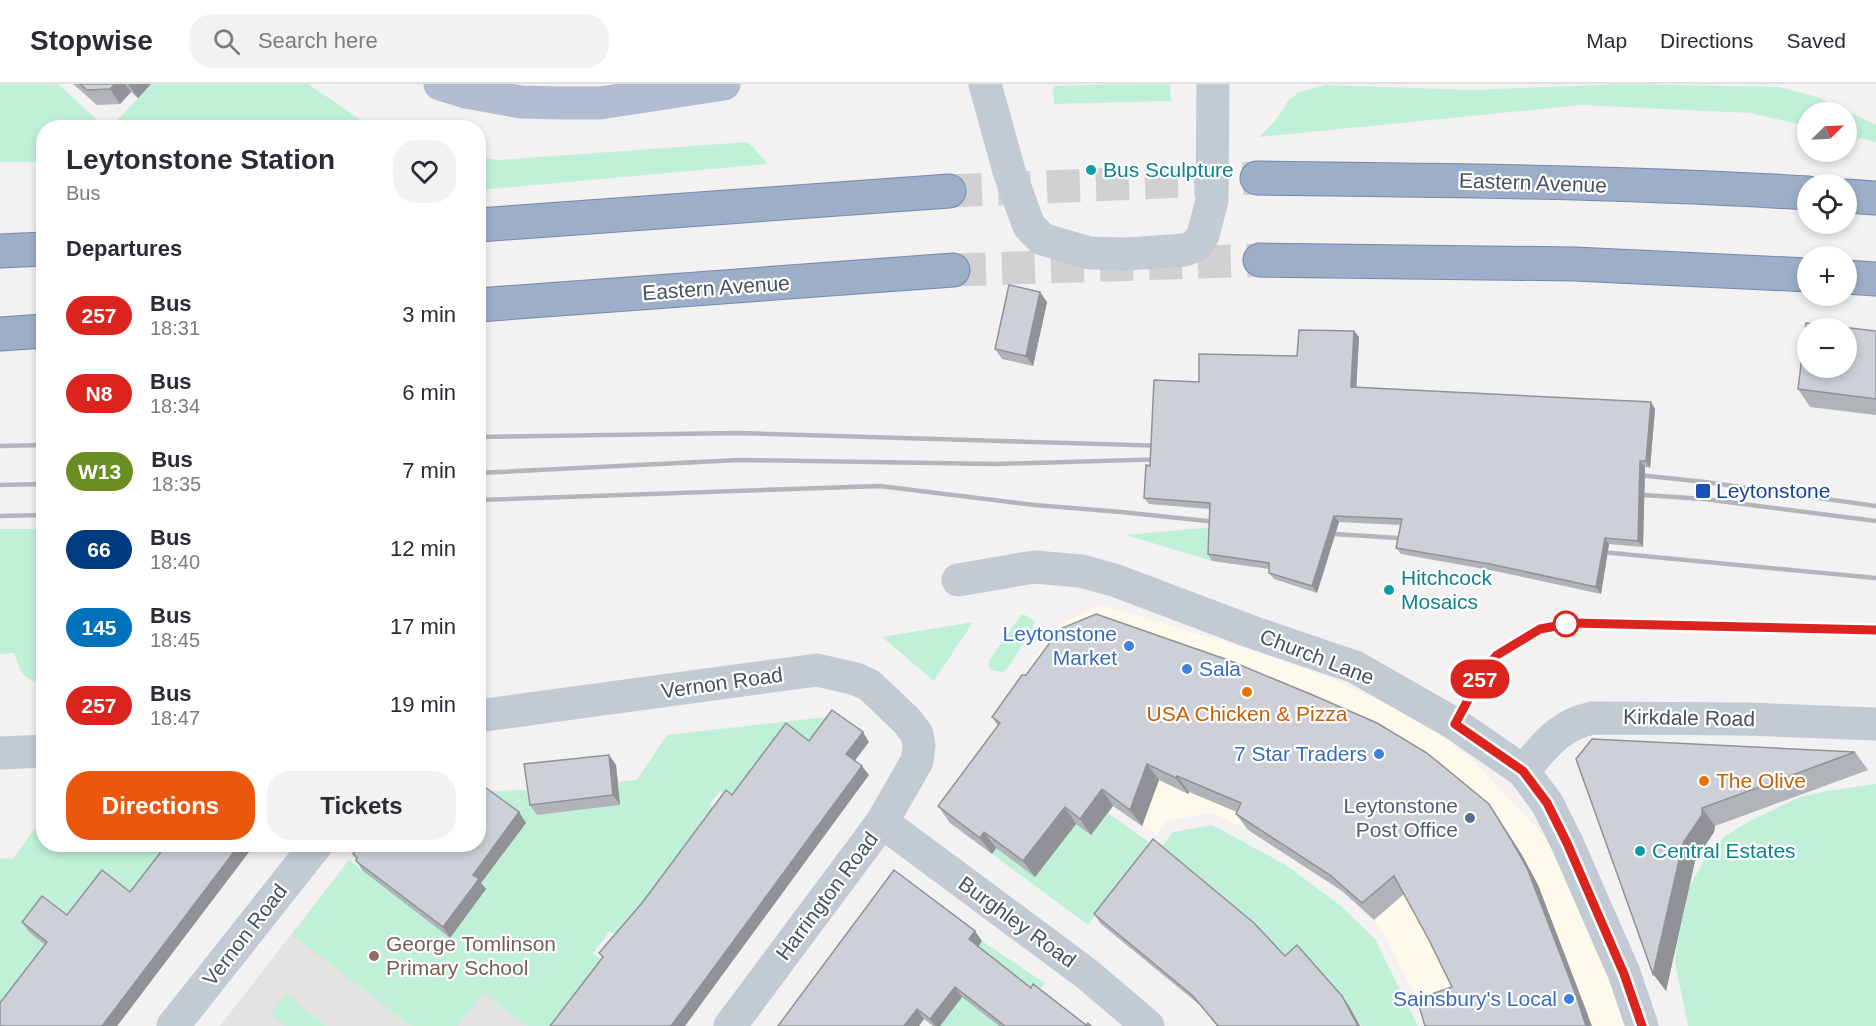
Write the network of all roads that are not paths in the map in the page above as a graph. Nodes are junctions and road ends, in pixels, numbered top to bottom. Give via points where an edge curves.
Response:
1 (440, 84) edge
2 (724, 84) edge
3 (985, 84) edge
4 (1213, 84) edge
5 (1257, 178) tunnel mouth
6 (949, 191) tunnel mouth
7 (1797, 192) edge
8 (1857, 197) edge
9 (1876, 198) edge
10 (486, 224) edge
11 (36, 249) edge
12 (0, 250) edge
13 (1260, 260) tunnel mouth
14 (953, 270) tunnel mouth
15 (1797, 274) edge
16 (1857, 278) edge
17 (1876, 279) edge
18 (486, 304) edge
19 (36, 332) edge
20 (0, 334) edge
21 (958, 580) dead end
22 (486, 715) edge
23 (1876, 724) edge
24 (36, 751) edge
25 (0, 753) edge
26 (917, 761) joint
27 (1523, 771) junction
28 (882, 822) junction
29 (311, 852) edge
30 (173, 1026) edge
31 (730, 1026) edge
32 (1148, 1026) edge
33 (1642, 1026) edge

1 - 2 main road via 520,102 560,103 600,103
3 - 4 street via 1029,226 1042,239 1089,253 1127,254 1185,250 1195,246 1203,235 1212,200
5 - 7 highway, Eastern Avenue via 1462,180
6 - 10 highway
8 - 9 highway
11 - 12 highway
13 - 15 highway via 1574,264
14 - 18 highway, Eastern Avenue
16 - 17 highway
19 - 20 highway
21 - 27 street, Church Lane via 1034,567 1081,571 1114,580 1355,667 1455,724
22 - 26 street, Vernon Road via 817,670 856,679 875,691 917,734
23 - 27 street, Kirkdale Road via 1746,718 1593,718 1576,721 1562,730
24 - 25 street
26 - 28 street, Harrington Road
27 - 33 street, Church Lane via 1547,803 1567,843 1624,974
28 - 31 street, Harrington Road
28 - 32 street, Burghley Road via 1087,974
29 - 30 street, Vernon Road

